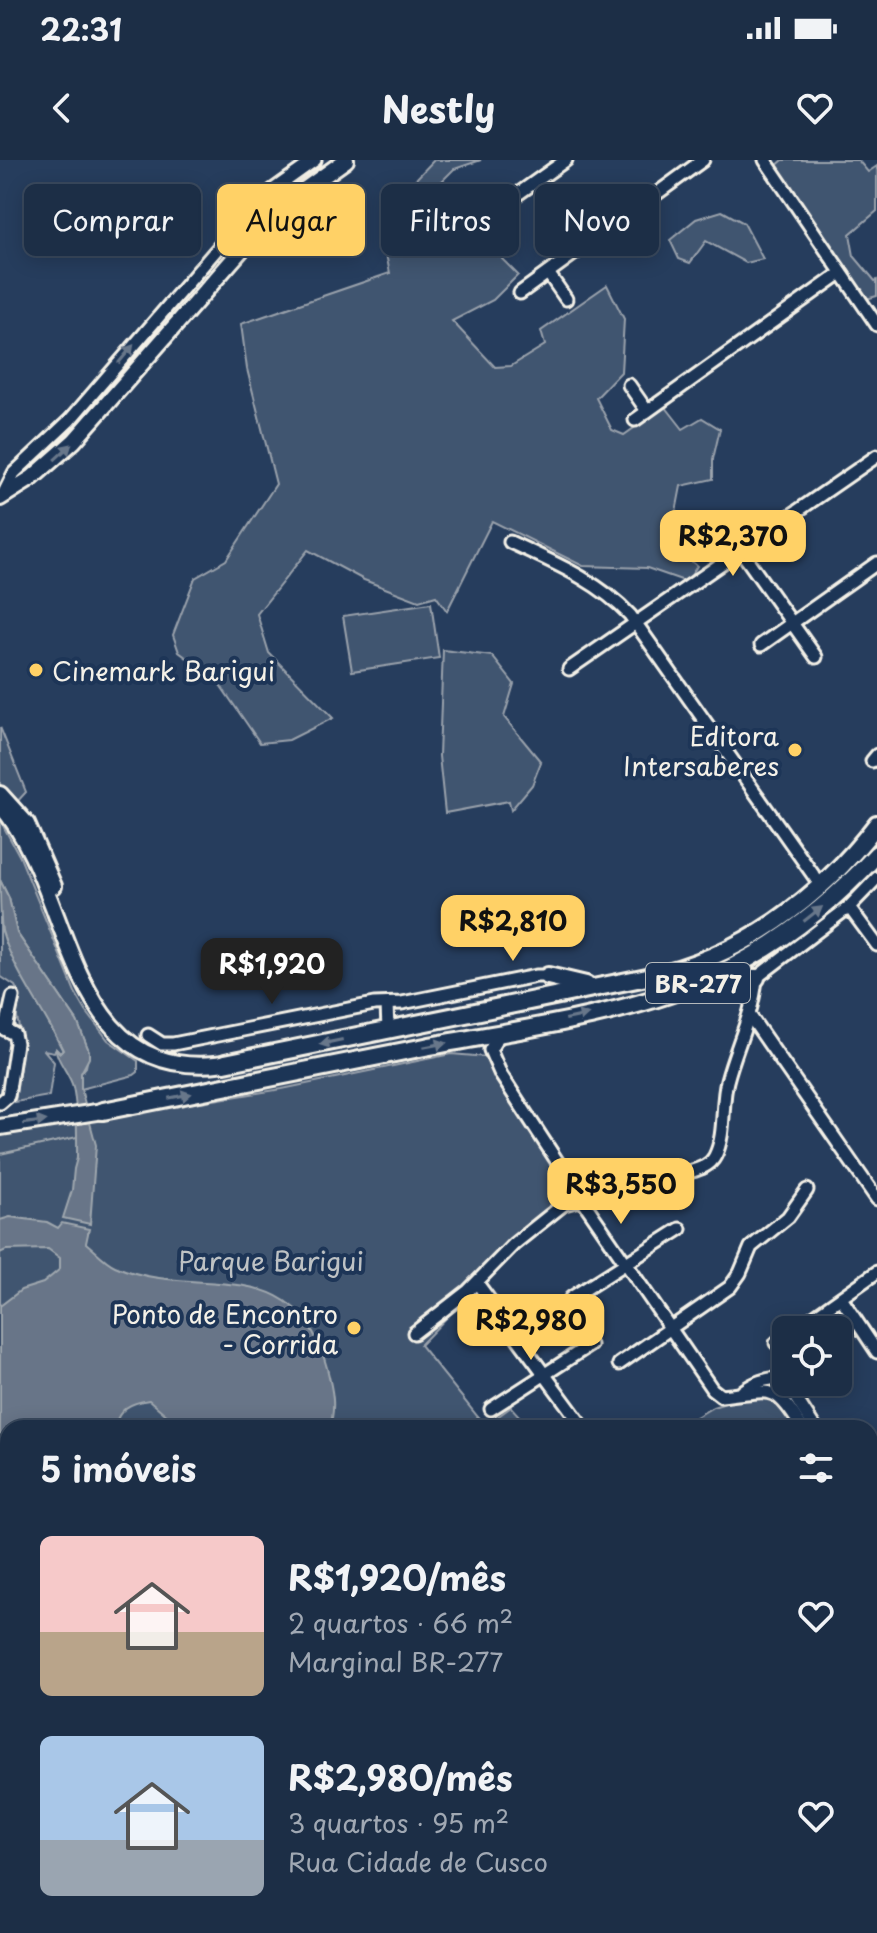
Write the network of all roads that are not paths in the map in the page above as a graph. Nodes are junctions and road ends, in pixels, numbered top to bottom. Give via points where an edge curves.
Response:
1 (315, 160) edge
2 (346, 160) edge
3 (566, 160) edge
4 (703, 160) edge
5 (767, 161) edge
6 (519, 193) edge
7 (548, 273) junction
8 (841, 273) junction
9 (520, 293) dead end
10 (566, 299) dead end
11 (877, 325) edge
12 (629, 385) dead end
13 (647, 411) junction
14 (635, 420) dead end
15 (877, 456) edge
16 (1, 497) edge
17 (510, 542) dead end
18 (741, 551) junction
19 (877, 563) edge
20 (792, 623) junction
21 (637, 624) junction
22 (761, 645) dead end
23 (816, 657) dead end
24 (569, 669) dead end
25 (0, 794) edge
26 (0, 805) edge
27 (877, 824) edge
28 (877, 854) edge
29 (873, 869) edge
30 (821, 886) junction
31 (849, 907) junction
32 (877, 945) edge
33 (548, 976) joint
34 (756, 978) junction
35 (599, 987) junction
36 (13, 997) dead end
37 (387, 1004) junction
38 (612, 1010) junction
39 (750, 1016) junction
40 (106, 1020) junction
41 (7, 1030) edge
42 (388, 1030) junction
43 (501, 1032) junction
44 (148, 1035) dead end
45 (225, 1063) joint
46 (0, 1103) edge
47 (103, 1111) joint
48 (0, 1127) edge
49 (807, 1190) dead end
50 (581, 1198) junction
51 (877, 1199) edge
52 (680, 1229) dead end
53 (625, 1263) junction
54 (877, 1272) edge
55 (477, 1283) junction
56 (571, 1298) dead end
57 (841, 1298) junction
58 (815, 1316) edge
59 (670, 1328) junction
60 (414, 1333) dead end
61 (590, 1345) dead end
62 (877, 1352) edge
63 (619, 1364) dead end
64 (545, 1374) junction
65 (743, 1391) junction
66 (491, 1409) dead end
67 (578, 1420) edge
68 (797, 1420) edge
69 (810, 1420) edge

16 -> 1 street via 14,473 70,420 248,213
16 -> 2 main road via 74,441 264,224
3 - 6 street
4 - 7 street
5 - 8 street
7 - 9 street
7 - 10 street
8 - 11 street
8 - 13 street
12 - 13 street
13 - 14 street
15 - 18 street
17 - 21 street via 598,588
18 - 20 street
18 - 21 street
19 - 20 street
20 - 22 street
20 - 23 street
21 - 24 street
21 - 30 street
25 - 40 main road via 38,845
26 - 40 main road via 30,852 81,979
27 - 30 highway, BR-277
28 - 29 highway, BR-277
29 - 31 street
38 -> 29 highway, BR-277 via 691,986 751,957
30 - 35 highway, BR-277 via 724,953 677,970
31 - 32 street
31 - 34 street
33 - 35 highway
33 - 37 street
34 - 38 highway
34 - 39 street
35 - 42 highway, BR-277
36 - 41 street
37 - 42 street
37 - 44 street via 167,1045
43 -> 38 highway, BR-277
39 - 50 street via 726,1083 714,1159 689,1172
39 - 51 street
40 - 45 main road via 131,1043 162,1058 191,1065
41 - 46 street via 16,1043 8,1096
42 -> 45 highway, BR-277
47 -> 43 highway, BR-277
43 - 50 street via 490,1050 501,1075
48 -> 47 main road
49 - 59 street via 788,1217 751,1247 734,1283
50 - 53 street
50 - 55 street via 544,1218
52 - 53 street
53 - 56 street
53 - 59 street
54 - 57 street
55 - 60 street
55 - 64 street
57 - 58 street
57 - 62 street
59 - 63 street
59 - 65 street via 712,1389 721,1396
61 - 64 street
64 - 66 street
64 - 67 street
65 - 68 street via 776,1394
65 - 69 street via 765,1379 780,1378

